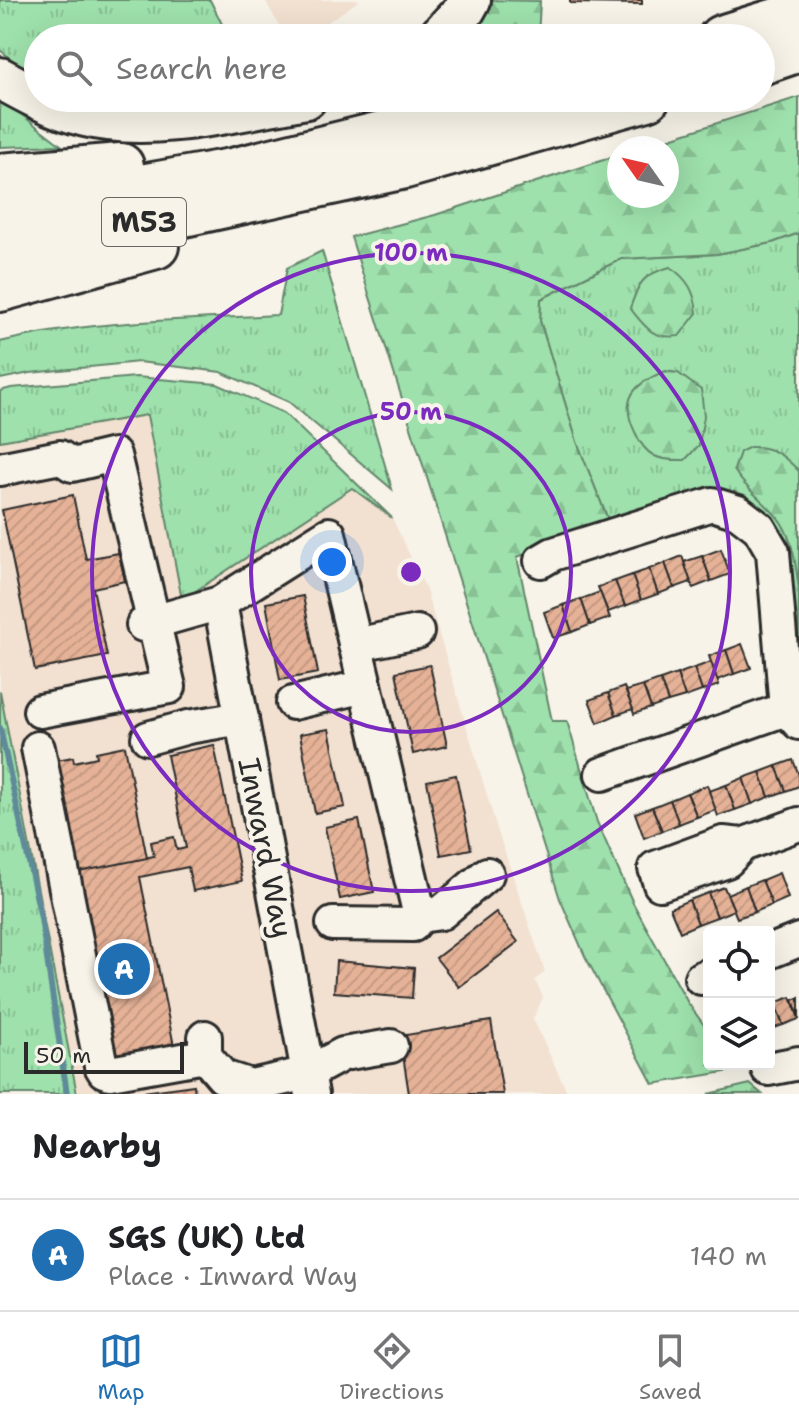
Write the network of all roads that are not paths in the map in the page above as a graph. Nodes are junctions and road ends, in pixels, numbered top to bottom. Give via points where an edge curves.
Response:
1 (470, 0) edge
2 (799, 14) edge
3 (451, 24) edge
4 (766, 24) edge
5 (799, 49) edge
6 (775, 57) edge
7 (0, 78) edge
8 (24, 91) edge
9 (73, 112) edge
10 (299, 112) edge
11 (494, 112) edge
12 (579, 112) edge
13 (410, 147) junction
14 (354, 159) junction
15 (275, 163) junction
16 (0, 176) edge
17 (0, 212) edge
18 (0, 247) edge
19 (0, 289) edge
20 (0, 469) edge
21 (541, 561) dead end
22 (220, 603) junction
23 (149, 623) junction
24 (417, 632) dead end
25 (355, 645) junction
26 (365, 686) junction
27 (293, 703) dead end
28 (40, 711) dead end
29 (793, 716) edge
30 (242, 718) junction
31 (148, 738) dead end
32 (38, 748) dead end
33 (602, 774) dead end
34 (799, 824) edge
35 (696, 862) dead end
36 (487, 874) dead end
37 (420, 916) junction
38 (333, 924) dead end
39 (799, 940) edge
40 (775, 950) edge
41 (391, 1046) dead end
42 (215, 1065) edge
43 (310, 1084) edge

1 - 3 main road
2 - 4 highway
5 - 6 highway
7 - 8 main road
9 - 15 main road via 118,122 168,121
10 - 15 main road
11 - 13 highway
12 - 13 highway
13 - 14 highway
14 - 15 highway
14 - 15 highway
15 - 16 highway via 123,166
15 - 17 highway, M53
15 - 18 highway, M53 via 156,220
15 - 19 highway
20 - 23 street via 60,457 72,465 114,455
21 - 29 street via 712,504 738,512 759,528 773,552
22 - 23 street
22 - 25 street via 329,534
22 - 30 street, Inward Way
23 - 28 street via 183,684
24 - 25 street
25 - 26 street
26 - 27 street
26 - 37 street
29 - 33 street
30 - 31 street
30 - 43 street, Inward Way
32 - 42 street via 101,1066 110,1073
34 - 35 street via 742,845 727,861
36 - 37 street via 441,913
37 - 38 street via 413,925
39 - 40 street
41 - 43 street via 343,1054
42 - 43 street via 251,1086

